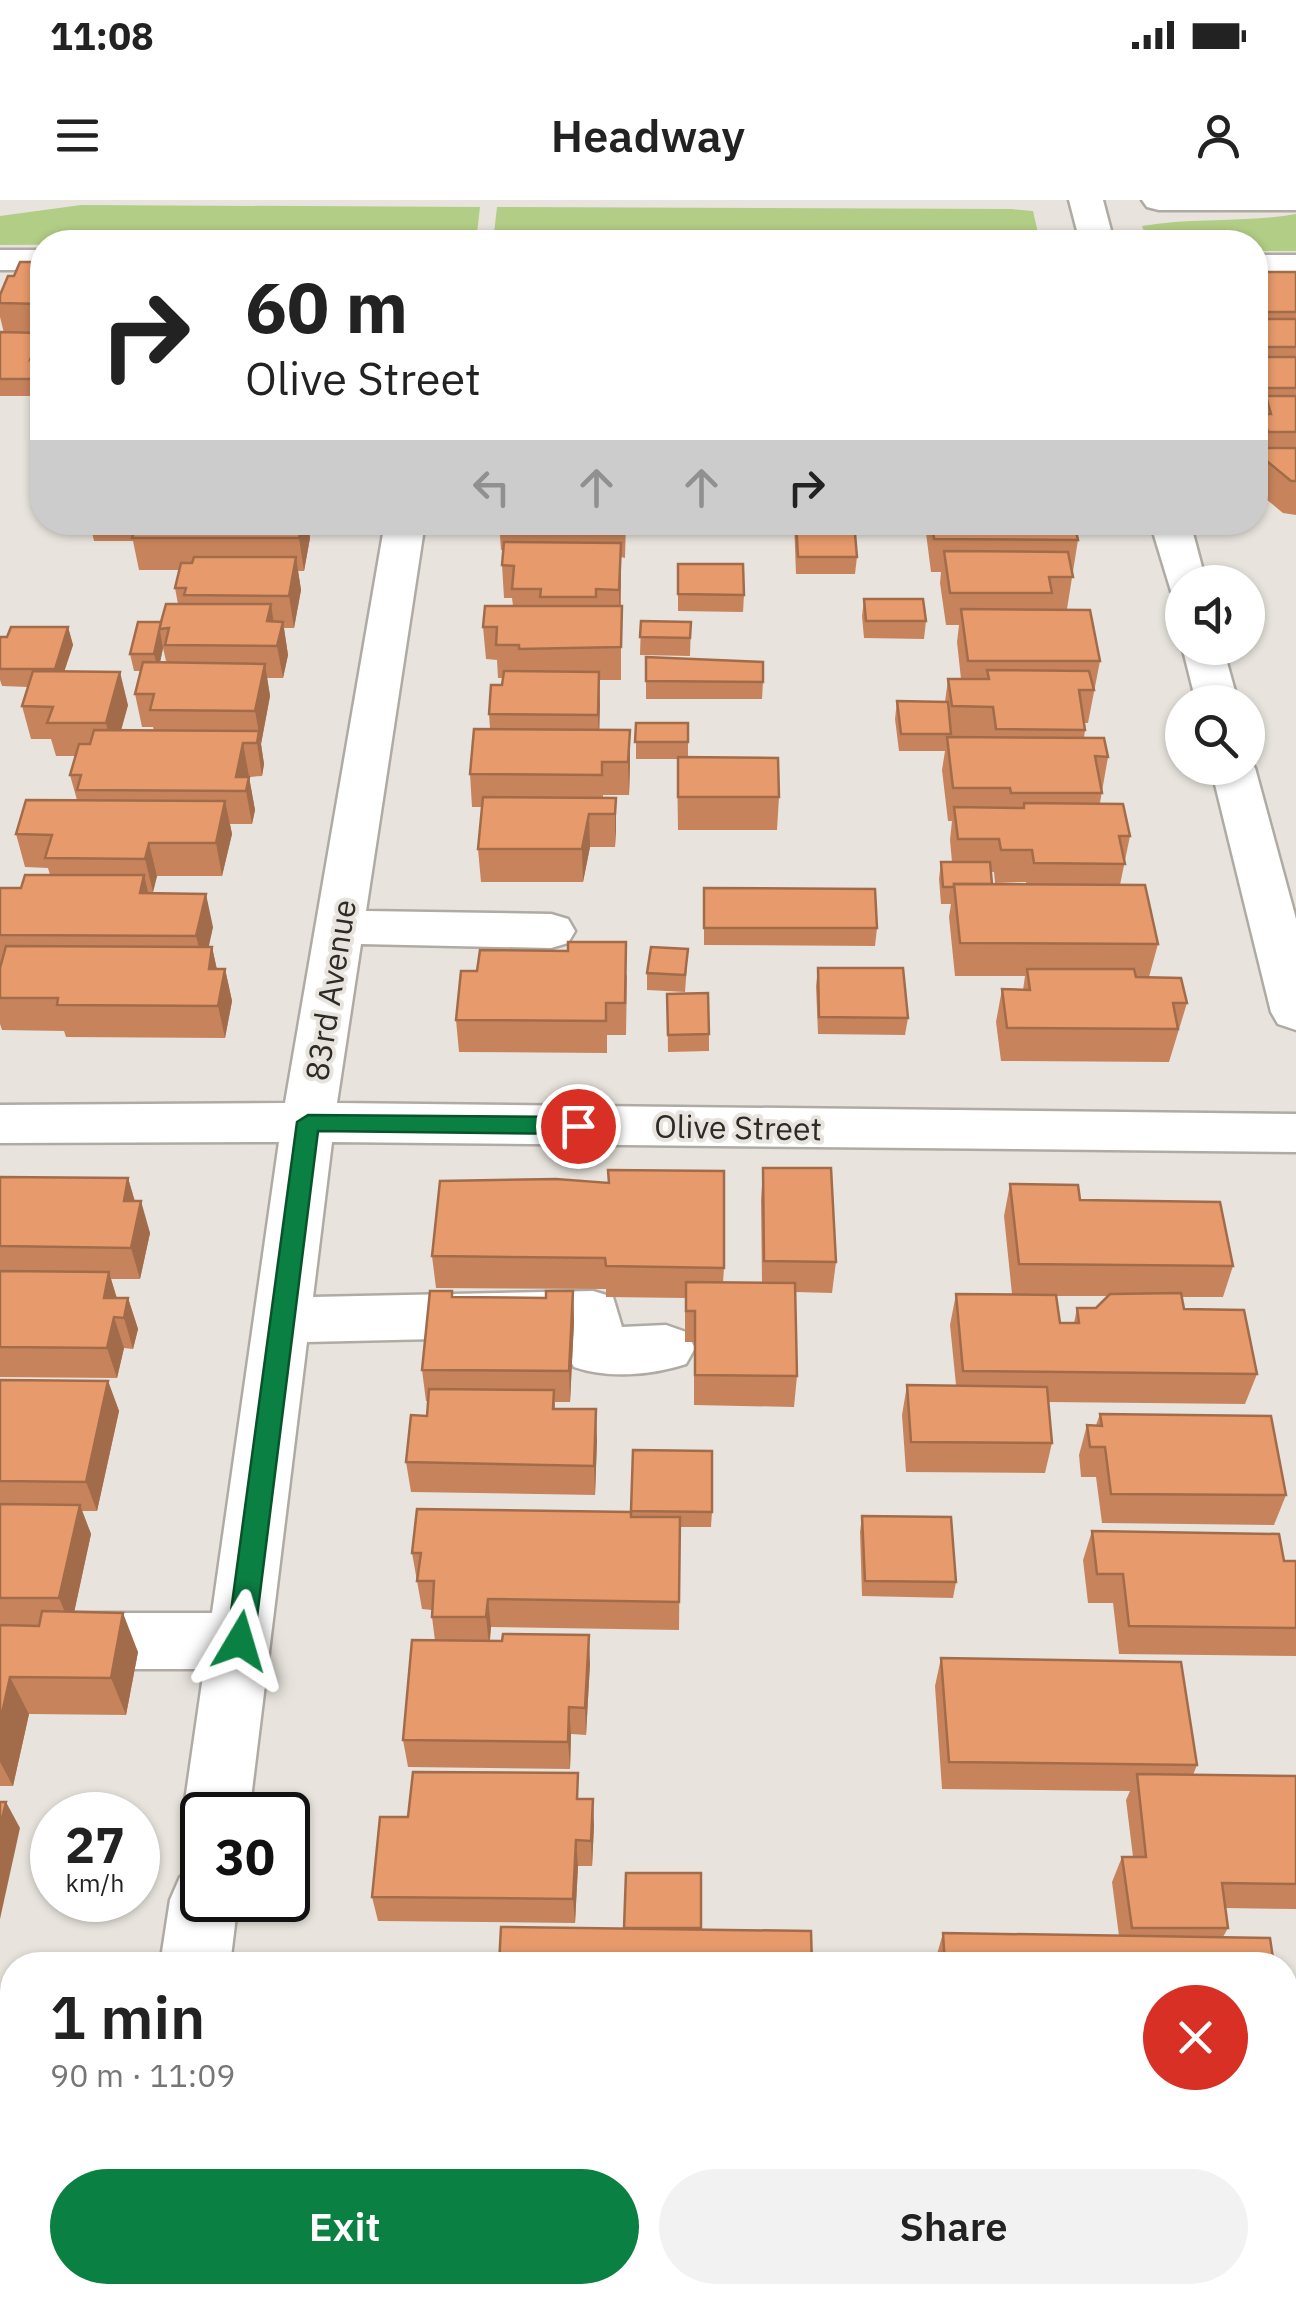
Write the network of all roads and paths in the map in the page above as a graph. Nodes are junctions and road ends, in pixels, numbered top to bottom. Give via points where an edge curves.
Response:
1 (1086, 200) edge
2 (1159, 200) edge
3 (1296, 200) edge
4 (1095, 230) edge
5 (0, 260) edge
6 (30, 260) edge
7 (1268, 265) edge
8 (1296, 266) edge
9 (403, 535) edge
10 (1173, 535) edge
11 (1181, 565) edge
12 (1237, 785) edge
13 (340, 928) junction
14 (551, 931) dead end
15 (1296, 1012) edge
16 (308, 1122) junction
17 (0, 1124) edge
18 (1296, 1134) edge
19 (282, 1320) junction
20 (666, 1348) dead end
21 (0, 1641) edge
22 (240, 1641) junction
23 (219, 1792) edge
24 (201, 1922) edge
25 (197, 1952) edge

1 - 4 street
2 - 3 street
5 - 6 street
7 - 8 street
9 - 13 street, 83rd Avenue
10 - 11 street
12 - 15 street
13 - 14 street
13 - 16 street, 83rd Avenue
16 - 17 street, Olive Street
16 - 18 street, Olive Street
16 - 19 street, 83rd Avenue
19 - 20 street via 593,1313 594,1350
19 - 22 street, 83rd Avenue
21 - 22 street
22 - 23 street, 83rd Avenue
24 - 25 street

